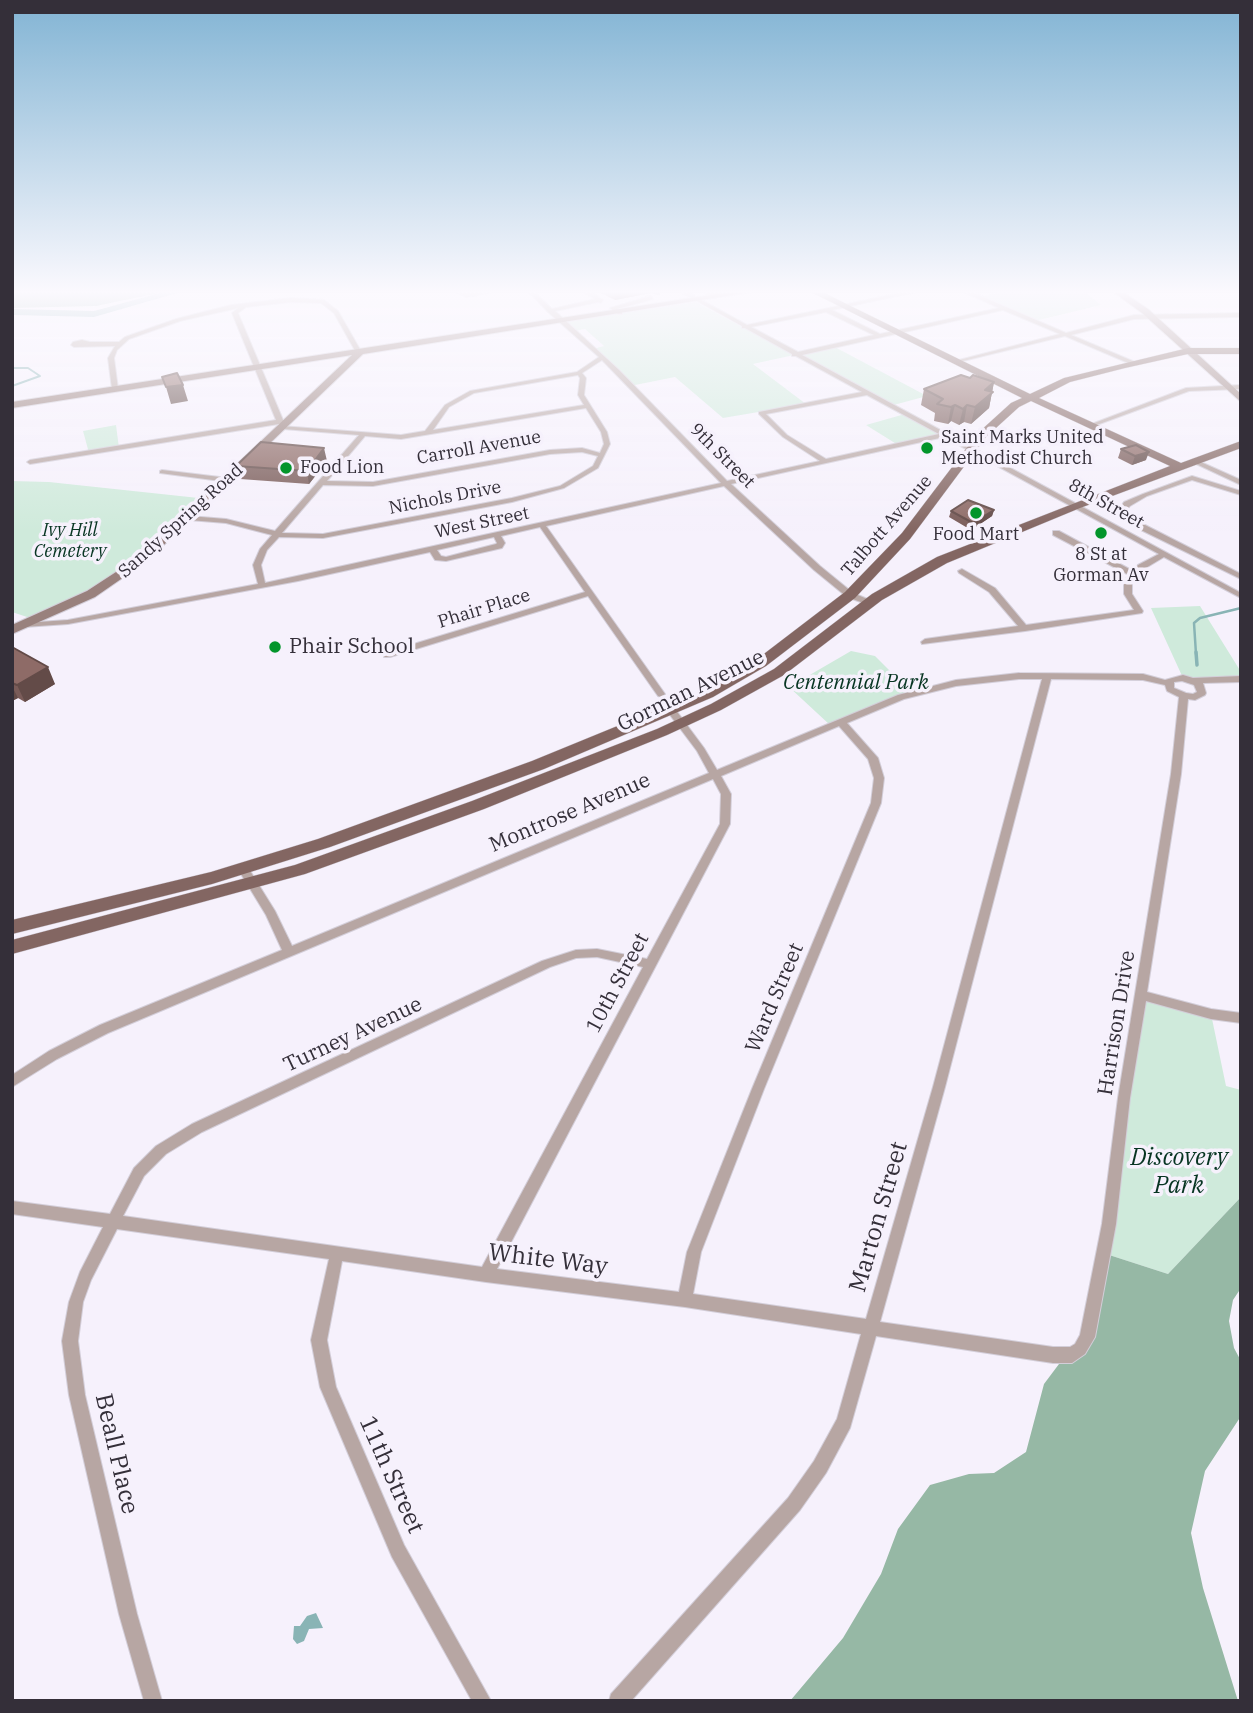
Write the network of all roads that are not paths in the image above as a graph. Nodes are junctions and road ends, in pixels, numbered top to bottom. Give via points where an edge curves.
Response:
1 (113, 371) edge
2 (238, 371) edge
3 (259, 371) edge
4 (339, 371) edge
5 (585, 371) edge
6 (596, 371) edge
7 (617, 371) edge
8 (824, 371) edge
9 (975, 371) edge
10 (1102, 371) edge
11 (1210, 371) edge
12 (581, 374) junction
13 (1228, 387) junction
14 (1241, 387) edge
15 (115, 389) junction
16 (866, 393) junction
17 (1029, 397) junction
18 (1241, 399) edge
19 (12, 405) edge
20 (587, 406) junction
21 (284, 424) junction
22 (1092, 425) junction
23 (427, 433) junction
24 (943, 435) junction
25 (362, 436) junction
26 (1241, 444) edge
27 (971, 449) junction
28 (601, 455) junction
29 (825, 461) junction
30 (1194, 461) junction
31 (30, 462) dead end
32 (1179, 466) junction
33 (162, 471) dead end
34 (228, 480) junction
35 (321, 483) junction
36 (1136, 483) junction
37 (1241, 483) edge
38 (726, 484) junction
39 (1155, 492) junction
40 (1241, 493) edge
41 (1076, 505) junction
42 (189, 518) junction
43 (543, 526) junction
44 (1056, 533) dead end
45 (274, 534) junction
46 (1165, 554) junction
47 (962, 571) dead end
48 (1132, 574) junction
49 (1241, 577) edge
50 (262, 586) junction
51 (591, 593) junction
52 (850, 595) junction
53 (1241, 596) edge
54 (869, 603) junction
55 (18, 628) edge
56 (1026, 629) junction
57 (925, 642) dead end
58 (387, 655) dead end
59 (1047, 676) junction
60 (1241, 679) edge
61 (1194, 681) junction
62 (1168, 682) junction
63 (662, 694) dead end
64 (1184, 696) junction
65 (677, 717) junction
66 (840, 721) junction
67 (715, 773) junction
68 (248, 877) junction
69 (12, 927) edge
70 (12, 947) edge
71 (289, 952) junction
72 (648, 964) junction
73 (1142, 995) junction
74 (1241, 1018) edge
75 (12, 1082) edge
76 (12, 1207) edge
77 (113, 1222) junction
78 (337, 1253) junction
79 (486, 1275) junction
80 (685, 1300) junction
81 (872, 1330) junction
82 (1077, 1352) joint
83 (153, 1701) edge
84 (482, 1701) edge
85 (618, 1701) edge

1 - 15 street
2 - 15 street
3 - 21 street
4 - 21 street, Sandy Spring Road
5 - 12 street
6 - 12 street
7 - 38 street, 9th Street
8 - 16 street, 8th Street
9 - 17 main road
10 - 17 main road, Talbott Avenue
11 - 13 street
12 - 20 street via 581,395
12 - 23 street via 472,392 447,406
13 - 14 street
13 - 18 street
13 - 22 street via 1188,389
15 - 19 street
16 - 24 street, 8th Street
16 - 29 street via 761,413 785,436
17 - 22 main road
17 - 27 main road, Talbott Avenue via 1004,412
20 - 23 street
20 - 28 street via 607,438
21 - 25 street
21 - 31 street
21 - 34 street, Sandy Spring Road
22 - 32 main road
23 - 25 street
24 - 27 street, 8th Street
24 - 29 street, West Street
25 - 35 street
26 - 30 main road, Gorman Avenue
27 - 41 street, 8th Street
27 - 52 main road, Talbott Avenue via 906,536
28 - 35 street, Carroll Avenue via 582,450 550,452 373,484
28 - 45 street, Nichols Drive via 584,476 530,496 347,533
29 - 38 street, West Street
30 - 32 main road, Gorman Avenue
30 - 37 street
32 - 36 main road, Gorman Avenue
33 - 34 street
34 - 42 street, Sandy Spring Road
35 - 45 street
36 - 39 street
36 - 41 main road, Gorman Avenue
38 - 43 street, West Street
38 - 52 street, 9th Street
39 - 40 street via 1192,478
39 - 49 street via 1127,504 1124,515
41 - 46 street, 8th Street
41 - 54 main road, Gorman Avenue via 942,560
42 - 45 street, Nichols Drive via 226,521
42 - 55 street, Sandy Spring Road via 122,575
43 - 50 street, West Street via 497,536 499,546 446,559 438,558 433,550
43 - 51 street
44 - 48 street
45 - 50 street via 258,561
46 - 48 street
46 - 53 street, 8th Street
47 - 56 street via 992,590
48 - 56 street via 1127,587 1139,608 1136,612
50 - 55 street, West Street
51 - 58 street, Phair Place
51 - 63 street
52 - 54 street, 9th Street
52 - 65 main road, Gorman Avenue via 761,663
54 - 65 main road, Gorman Avenue via 779,672
56 - 57 street
59 - 62 street, Montrose Avenue via 1143,677
59 - 66 street, Montrose Avenue via 940,686
59 - 81 street, Marton Street
60 - 61 street
61 - 62 street, Montrose Avenue via 1177,677
61 - 64 street via 1202,693
62 - 64 street via 1173,692
64 - 73 street, Harrison Drive
65 - 67 street, 10th Street
65 - 68 main road, Gorman Avenue via 419,827
66 - 67 street, Montrose Avenue
66 - 80 street, Ward Street via 873,758 879,778 876,803 699,1240
67 - 71 street, Montrose Avenue
67 - 72 street, 10th Street via 727,800 724,824
68 - 69 main road
68 - 70 main road
68 - 71 street
71 - 75 street, Montrose Avenue via 83,1038
72 - 77 street, Turney Avenue via 597,953 546,964 197,1128 149,1160
72 - 79 street, 10th Street
73 - 74 street
73 - 82 street, Harrison Drive via 1092,1316 1086,1341
76 - 77 street, White Way
77 - 78 street, White Way
77 - 83 street, Beall Place via 76,1302 71,1365 128,1614
78 - 79 street, White Way
78 - 84 street, 11th Street via 319,1340 328,1387 398,1551
79 - 80 street, White Way
80 - 81 street, White Way
81 - 82 street, White Way via 1053,1355
81 - 85 street, Marton Street via 844,1422 807,1487

